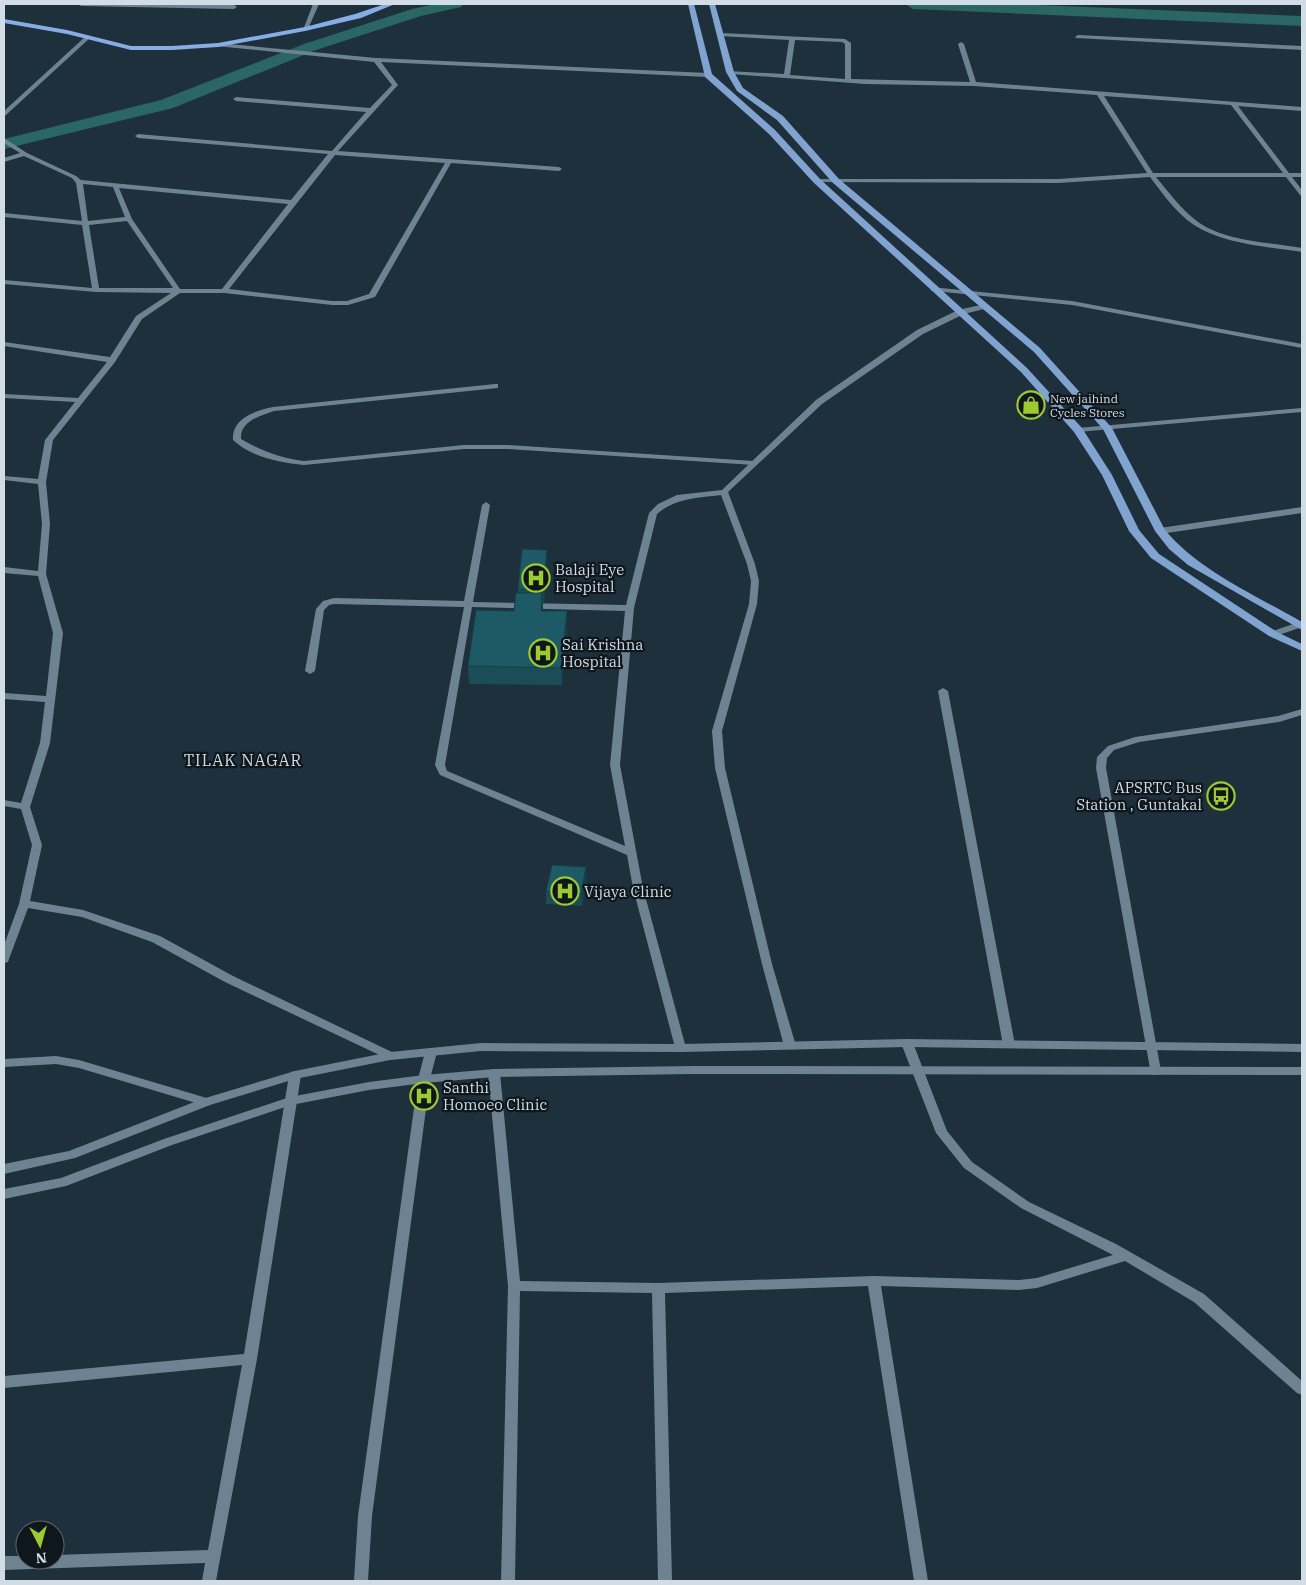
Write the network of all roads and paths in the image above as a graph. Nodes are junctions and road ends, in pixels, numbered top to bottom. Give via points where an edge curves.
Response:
1 (81, 4) edge
2 (316, 4) edge
3 (391, 4) edge
4 (691, 4) edge
5 (712, 4) edge
6 (162, 5) edge
7 (234, 7) dead end
8 (4, 21) edge
9 (305, 29) junction
10 (721, 35) junction
11 (1078, 36) dead end
12 (88, 37) junction
13 (792, 37) junction
14 (961, 44) dead end
15 (218, 45) junction
16 (1302, 48) edge
17 (376, 60) junction
18 (730, 72) junction
19 (708, 75) junction
20 (787, 76) junction
21 (848, 81) junction
22 (974, 84) junction
23 (1099, 93) junction
24 (236, 99) dead end
25 (1233, 104) junction
26 (1302, 109) edge
27 (370, 110) junction
28 (4, 114) edge
29 (138, 136) dead end
30 (4, 140) edge
31 (25, 154) junction
32 (334, 154) junction
33 (4, 160) edge
34 (449, 162) junction
35 (559, 169) dead end
36 (1152, 175) junction
37 (1288, 175) junction
38 (1302, 175) edge
39 (836, 180) junction
40 (817, 181) junction
41 (78, 182) junction
42 (115, 186) junction
43 (1302, 194) edge
44 (291, 202) junction
45 (4, 215) edge
46 (129, 219) junction
47 (85, 223) junction
48 (1302, 250) edge
49 (4, 282) edge
50 (934, 289) junction
51 (96, 290) junction
52 (178, 291) junction
53 (224, 291) junction
54 (968, 292) junction
55 (984, 306) junction
56 (961, 312) junction
57 (4, 344) edge
58 (1302, 346) edge
59 (112, 360) junction
60 (495, 386) dead end
61 (4, 396) edge
62 (81, 400) junction
63 (1302, 410) edge
64 (1107, 428) junction
65 (1078, 430) junction
66 (754, 463) junction
67 (4, 478) edge
68 (42, 482) junction
69 (724, 492) junction
70 (486, 505) dead end
71 (1302, 510) edge
72 (1160, 531) junction
73 (4, 570) edge
74 (42, 574) junction
75 (468, 604) junction
76 (630, 608) junction
77 (1301, 626) edge
78 (1273, 634) junction
79 (1302, 648) edge
80 (310, 671) dead end
81 (943, 690) dead end
82 (4, 696) edge
83 (50, 699) junction
84 (1302, 712) edge
85 (4, 803) edge
86 (25, 808) junction
87 (632, 853) junction
88 (24, 904) junction
89 (4, 960) edge
90 (908, 1044) junction
91 (1009, 1045) junction
92 (790, 1046) junction
93 (1150, 1046) junction
94 (680, 1048) junction
95 (1302, 1048) edge
96 (431, 1052) junction
97 (390, 1056) junction
98 (4, 1063) edge
99 (917, 1071) junction
100 (1155, 1071) junction
101 (1302, 1071) edge
102 (494, 1073) junction
103 (295, 1075) junction
104 (424, 1079) junction
105 (290, 1101) junction
106 (206, 1102) junction
107 (4, 1169) edge
108 (4, 1194) edge
109 (1126, 1256) junction
110 (874, 1281) junction
111 (514, 1286) junction
112 (658, 1288) junction
113 (250, 1359) junction
114 (4, 1382) edge
115 (1302, 1389) edge
116 (214, 1556) junction
117 (4, 1563) edge
118 (209, 1581) edge
119 (361, 1581) edge
120 (508, 1581) edge
121 (665, 1581) edge
122 (921, 1581) edge

1 - 6 street
2 - 9 street
3 - 9 highway
4 - 19 main road
5 - 10 main road
6 - 7 street
8 - 12 highway
9 - 15 highway
10 - 13 street
10 - 18 main road
11 - 16 street
12 - 15 highway via 131,48
12 - 28 street
13 - 20 street
13 - 21 street via 847,41
14 - 22 street
15 - 17 street
17 - 19 street
17 - 27 street via 394,85
18 - 20 street
18 - 39 main road via 740,89 780,118
19 - 40 main road via 772,132
20 - 21 street
21 - 22 street
22 - 23 street
23 - 25 street
23 - 36 street
24 - 27 street
25 - 26 street
25 - 37 street
27 - 32 street
29 - 32 street
30 - 31 street
31 - 33 street
31 - 41 street via 74,177
32 - 34 street
32 - 44 street
34 - 35 street
34 - 53 street via 372,295 348,303 332,303
36 - 37 street
36 - 39 street via 1058,181
36 - 48 street via 1191,221 1213,233
37 - 38 street
37 - 43 street
39 - 40 street
39 - 54 main road
40 - 50 main road
41 - 42 street
41 - 47 street
42 - 44 street
42 - 46 street
44 - 53 street
45 - 47 street
46 - 47 street
46 - 52 street
47 - 51 street
49 - 51 street
50 - 54 street
50 - 56 main road
51 - 52 street
52 - 53 street
52 - 59 street via 139,318
54 - 55 main road
54 - 58 street via 1072,303
55 - 56 street
55 - 64 main road via 1037,350
56 - 65 main road via 1024,370
56 - 66 street via 920,332 819,402
57 - 59 street
59 - 62 street
60 - 66 street via 273,409 239,425 236,435 237,440 284,462 508,447
61 - 62 street
62 - 68 street via 49,440
63 - 64 street
64 - 65 street
64 - 72 main road
65 - 78 main road via 1107,475 1134,531 1156,556
66 - 69 street
67 - 68 street
68 - 74 street via 46,524
69 - 76 street via 680,497 653,513
69 - 92 street via 755,581 753,604 717,731 717,745 767,964
70 - 75 street
71 - 72 street
72 - 77 main road via 1192,562
73 - 74 street
74 - 83 street via 58,633
75 - 76 street
75 - 80 street via 326,603 320,609
75 - 87 street via 440,764 443,773
76 - 87 street via 615,765
77 - 78 street
78 - 79 main road
81 - 91 street
82 - 83 street
83 - 86 street via 45,743
84 - 93 street via 1279,719 1138,739 1111,748 1102,757
85 - 86 street
86 - 88 street via 37,845
87 - 94 street via 638,888
88 - 89 street
88 - 97 street via 83,914 156,940 229,979
90 - 91 street
90 - 92 street
90 - 99 street
91 - 93 street
92 - 94 street
93 - 95 street
93 - 100 street
94 - 96 street via 481,1047
96 - 97 street
96 - 104 street
97 - 103 street
98 - 106 street via 49,1060 79,1064
99 - 100 street
99 - 102 street
99 - 109 street via 942,1133 968,1165 1025,1205
100 - 101 street
102 - 104 street
102 - 111 street
103 - 105 street
103 - 106 street
104 - 105 street
104 - 119 street via 365,1516
105 - 108 street via 168,1142 62,1183
105 - 113 street
106 - 107 street via 71,1155
109 - 110 street via 1037,1283 1019,1285
109 - 115 street via 1199,1298
110 - 112 street
110 - 122 street
111 - 112 street
111 - 120 street
112 - 121 street
113 - 114 street
113 - 116 street
116 - 117 street
116 - 118 street

